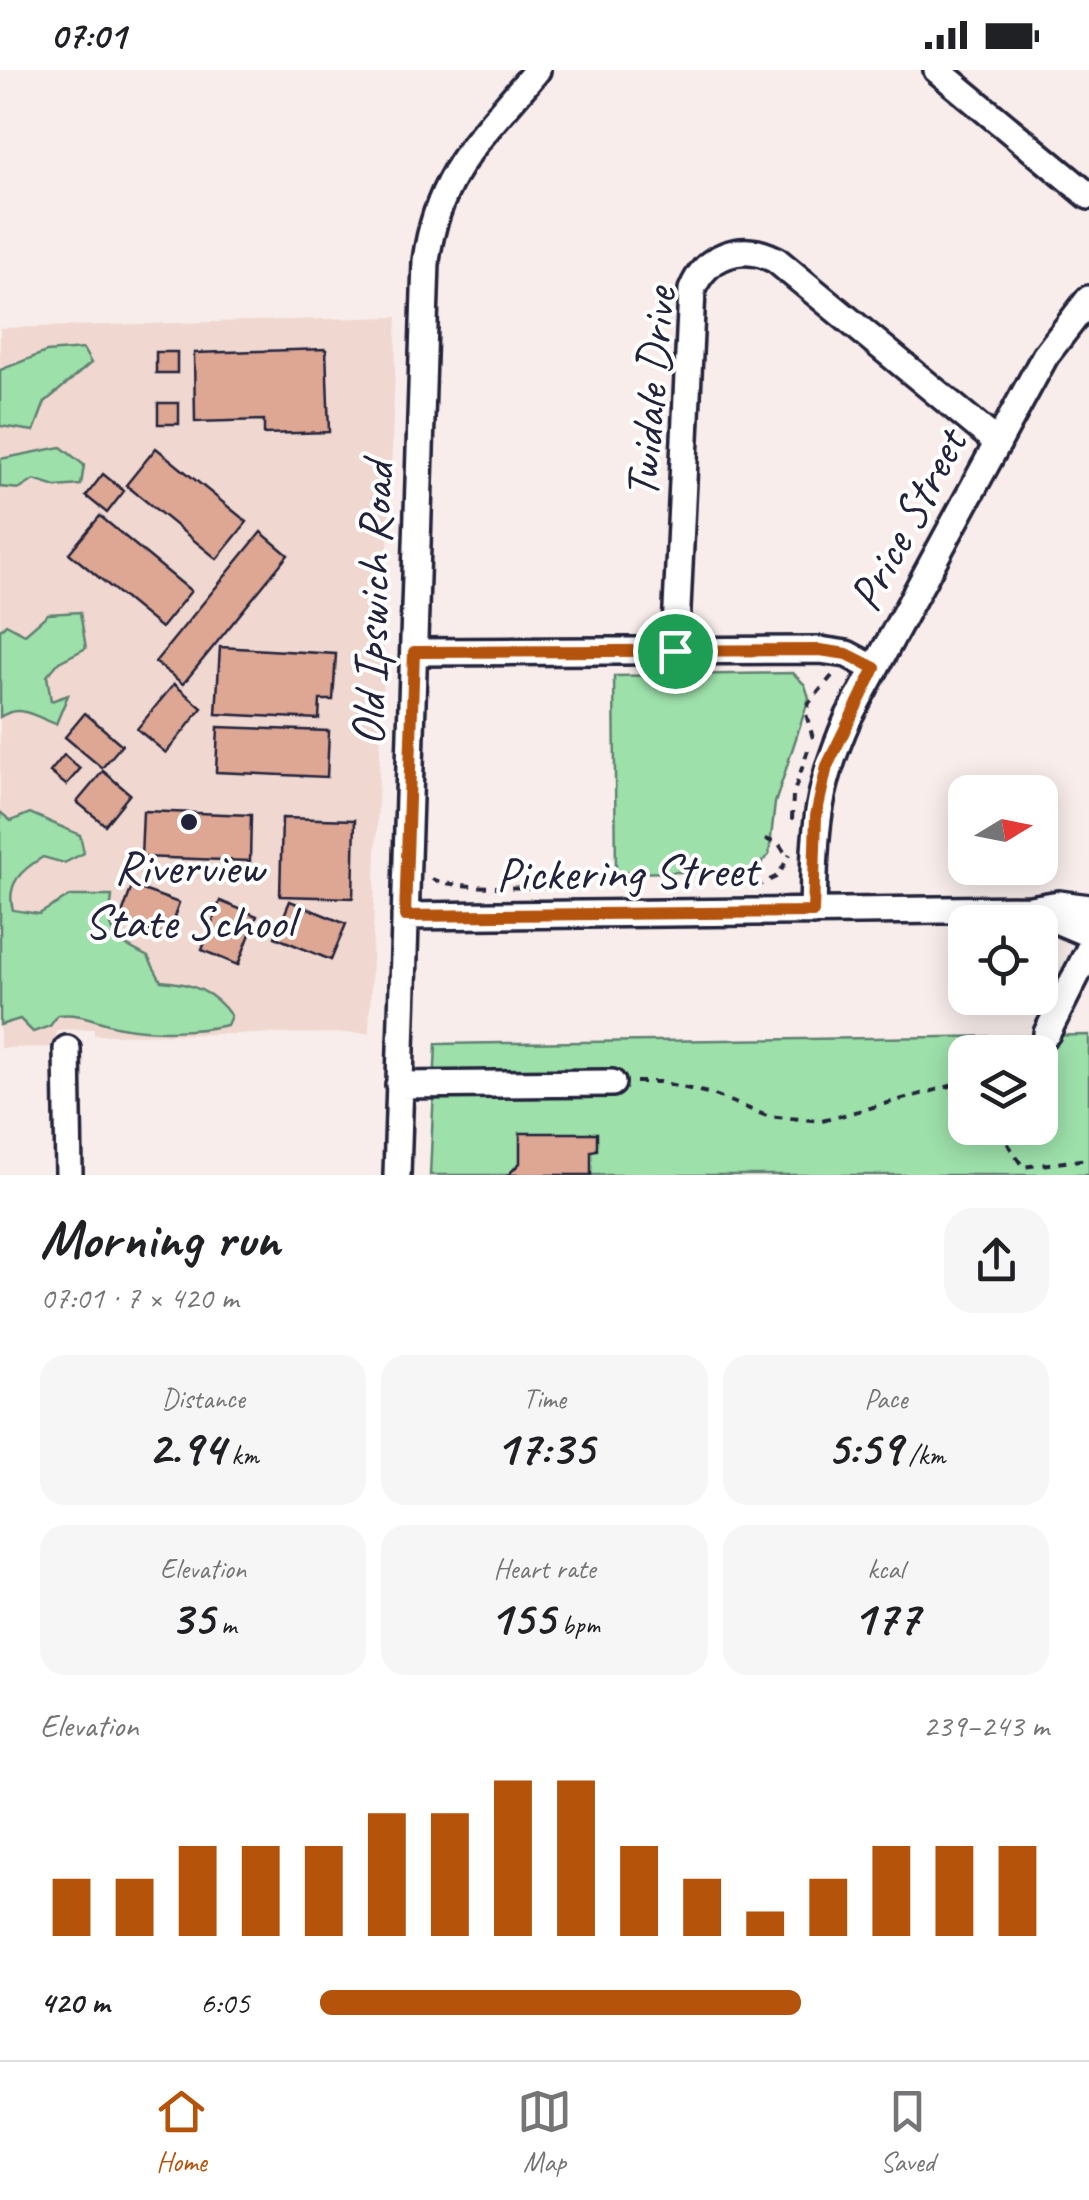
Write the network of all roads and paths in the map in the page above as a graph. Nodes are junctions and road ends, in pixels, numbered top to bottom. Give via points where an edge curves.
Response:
1 (537, 70) edge
2 (938, 70) edge
3 (1089, 196) edge
4 (1089, 299) edge
5 (998, 443) junction
6 (675, 651) junction
7 (414, 652) junction
8 (875, 668) junction
9 (832, 676) dead end
10 (792, 830) dead end
11 (765, 839) dead end
12 (792, 844) dead end
13 (791, 861) junction
14 (432, 879) dead end
15 (753, 887) dead end
16 (594, 889) dead end
17 (1054, 905) edge
18 (1089, 908) edge
19 (948, 910) edge
20 (813, 912) junction
21 (405, 916) junction
22 (1058, 921) edge
23 (1089, 934) edge
24 (1089, 950) edge
25 (1047, 1032) dead end
26 (67, 1049) dead end
27 (612, 1083) joint
28 (400, 1085) junction
29 (948, 1087) edge
30 (1009, 1145) edge
31 (1089, 1159) edge
32 (68, 1175) edge
33 (397, 1175) edge

1 - 7 street, Old Ipswich Road via 454,171 431,224 422,320
2 - 3 street
4 - 5 street, Price Street via 1046,356
5 - 6 street, Twidale Drive via 776,260 742,251 714,260 692,290
5 - 8 street, Price Street
6 - 7 street
6 - 8 street via 820,650
7 - 21 street, Old Ipswich Road
8 - 20 street, Price Street via 827,766 816,816
9 - 10 path via 806,714 814,734 794,795
11 - 13 path via 779,844
12 - 13 path
13 - 15 path via 778,876
14 - 16 path via 454,886
17 - 18 street, Pickering Street
19 - 20 street, Pickering Street
20 - 21 street, Pickering Street
21 - 28 street, Old Ipswich Road
22 - 23 street, Pickering Street
24 - 25 street
26 - 32 street
27 - 28 street
27 - 29 path via 659,1082 767,1116 822,1120
28 - 33 street, Old Ipswich Road
30 - 31 path via 1023,1167

